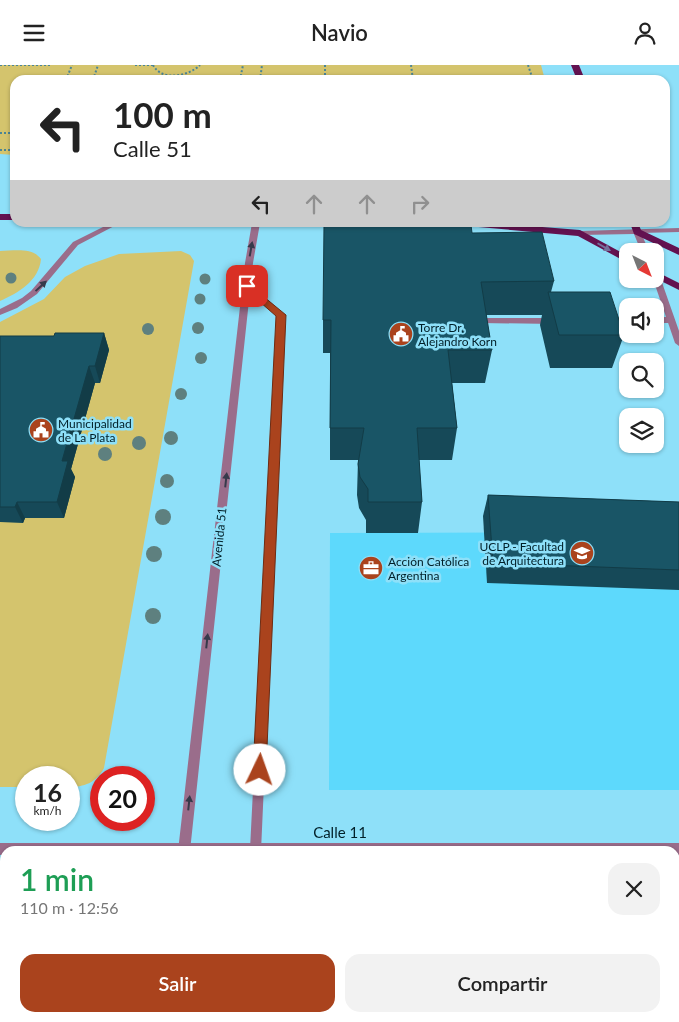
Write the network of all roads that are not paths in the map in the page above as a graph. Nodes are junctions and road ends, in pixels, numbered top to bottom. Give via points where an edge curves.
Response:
1 (109, 227) edge
2 (255, 227) edge
3 (512, 227) edge
4 (635, 227) edge
5 (679, 230) edge
6 (637, 232) junction
7 (580, 233) junction
8 (642, 243) edge
9 (679, 252) edge
10 (619, 255) edge
11 (664, 279) edge
12 (247, 286) junction
13 (679, 287) edge
14 (660, 288) edge
15 (0, 312) edge
16 (484, 321) edge
17 (561, 321) edge
18 (599, 321) edge
19 (619, 321) edge
20 (664, 321) edge
21 (671, 321) junction
22 (679, 343) edge
23 (184, 846) edge
24 (256, 846) edge

15 -> 1 street via 33,294 73,246
12 -> 2 street, Avenida 51
3 - 7 main road
4 - 6 main road
5 - 6 street
6 - 7 street
6 - 8 street
6 - 9 main road
7 -> 10 main road
11 - 13 main road
23 -> 12 street, Avenida 51
12 - 24 street via 281,315
14 - 21 street
16 - 17 street
18 - 19 street
20 - 21 street
21 - 22 street

